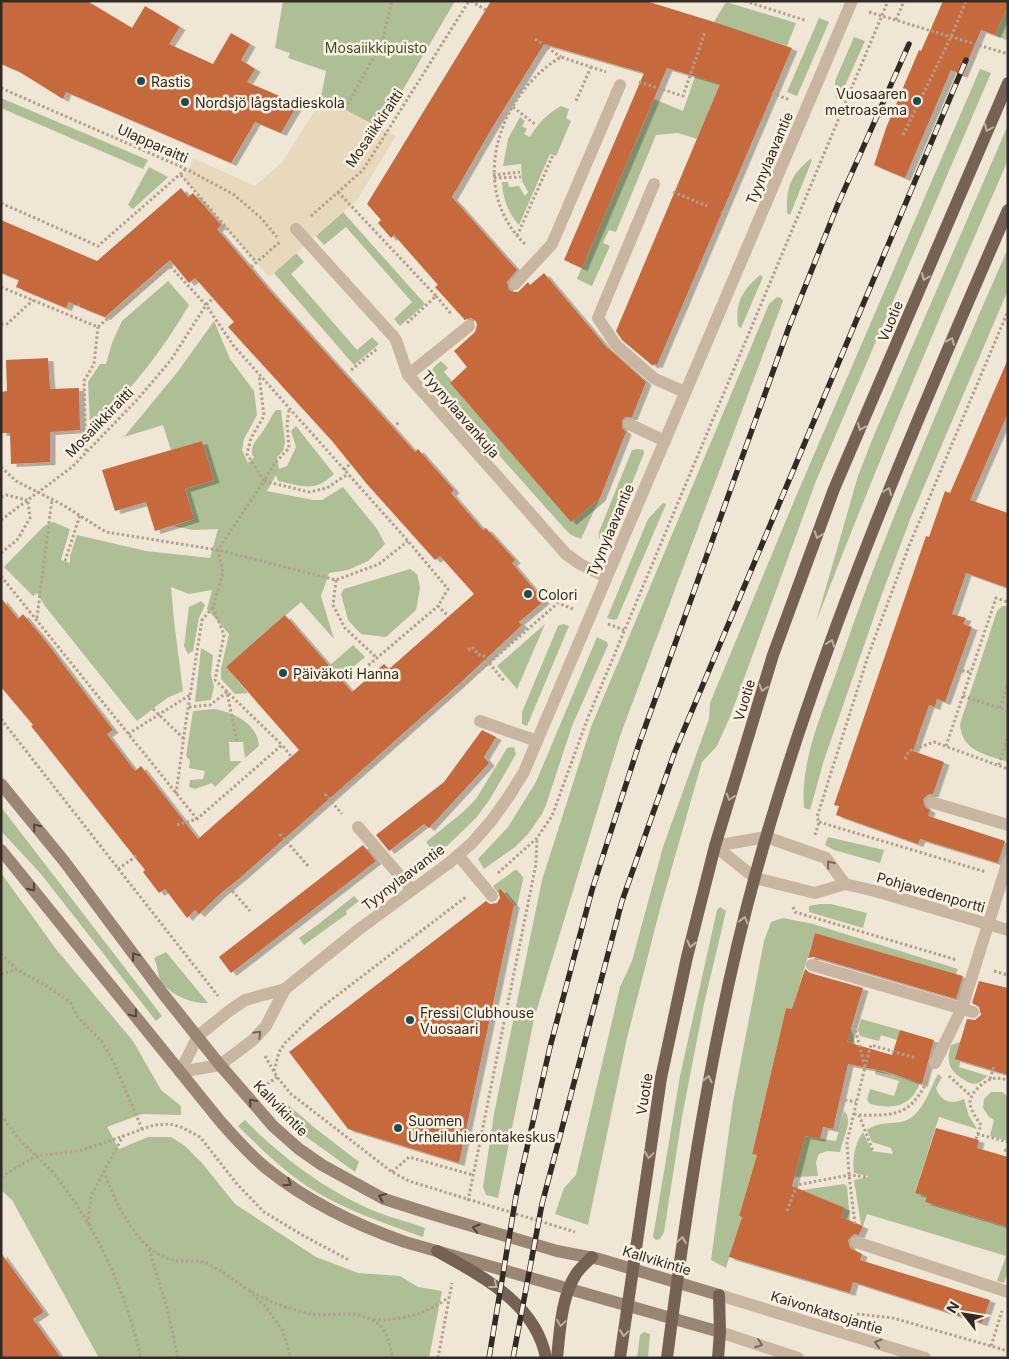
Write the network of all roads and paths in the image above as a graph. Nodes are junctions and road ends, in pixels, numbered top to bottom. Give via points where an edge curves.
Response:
1 (392, 1) edge
2 (470, 1) edge
3 (745, 1) edge
4 (852, 1) edge
5 (888, 1) edge
6 (904, 1) edge
7 (966, 1) edge
8 (486, 10) dead end
9 (869, 12) dead end
10 (896, 20) junction
11 (808, 21) dead end
12 (705, 32) dead end
13 (951, 37) junction
14 (535, 39) dead end
15 (1008, 54) edge
16 (561, 57) junction
17 (591, 67) junction
18 (607, 72) dead end
19 (626, 82) joint
20 (1008, 83) edge
21 (1, 88) edge
22 (772, 93) dead end
23 (576, 101) dead end
24 (794, 101) dead end
25 (513, 107) junction
26 (345, 109) dead end
27 (536, 125) dead end
28 (902, 135) dead end
29 (553, 155) dead end
30 (186, 169) junction
31 (520, 172) dead end
32 (181, 175) junction
33 (494, 177) junction
34 (521, 177) dead end
35 (654, 184) dead end
36 (338, 192) junction
37 (679, 194) dead end
38 (1, 203) edge
39 (707, 206) dead end
40 (1008, 210) edge
41 (721, 212) dead end
42 (727, 215) dead end
43 (296, 229) junction
44 (517, 236) junction
45 (281, 241) junction
46 (540, 258) junction
47 (256, 262) junction
48 (251, 267) dead end
49 (515, 284) dead end
50 (1, 287) edge
51 (213, 298) dead end
52 (33, 300) junction
53 (206, 305) junction
54 (1008, 311) edge
55 (1, 324) edge
56 (469, 326) dead end
57 (98, 327) junction
58 (393, 336) junction
59 (351, 370) dead end
60 (258, 374) junction
61 (408, 375) junction
62 (686, 392) junction
63 (290, 409) junction
64 (400, 421) dead end
65 (629, 424) dead end
66 (393, 428) dead end
67 (665, 441) junction
68 (86, 452) junction
69 (350, 464) dead end
70 (1, 466) edge
71 (344, 470) junction
72 (348, 474) junction
73 (264, 481) junction
74 (38, 492) junction
75 (1, 497) edge
76 (52, 499) junction
77 (28, 500) junction
78 (80, 515) junction
79 (1, 520) edge
80 (408, 541) junction
81 (218, 550) junction
82 (1, 553) edge
83 (65, 561) dead end
84 (1, 576) edge
85 (606, 577) junction
86 (336, 580) junction
87 (1008, 602) edge
88 (558, 603) dead end
89 (438, 606) junction
90 (213, 607) junction
91 (449, 617) dead end
92 (37, 619) junction
93 (468, 650) dead end
94 (377, 658) junction
95 (489, 663) junction
96 (957, 670) dead end
97 (971, 672) junction
98 (357, 675) dead end
99 (504, 682) dead end
100 (1008, 684) edge
101 (227, 692) junction
102 (191, 695) junction
103 (963, 696) junction
104 (188, 707) junction
105 (1000, 708) junction
106 (153, 709) dead end
107 (1008, 711) edge
108 (158, 714) junction
109 (1, 719) edge
110 (480, 721) dead end
111 (128, 734) junction
112 (1008, 736) edge
113 (184, 738) junction
114 (537, 741) junction
115 (237, 742) dead end
116 (282, 745) junction
117 (946, 746) junction
118 (292, 756) dead end
119 (905, 759) dead end
120 (999, 765) junction
121 (1008, 768) edge
122 (1, 784) edge
123 (176, 794) junction
124 (325, 794) dead end
125 (330, 800) junction
126 (931, 802) dead end
127 (197, 819) junction
128 (177, 825) dead end
129 (1008, 825) edge
130 (358, 827) joint
131 (280, 834) dead end
132 (766, 837) junction
133 (536, 838) junction
134 (715, 846) junction
135 (1, 850) edge
136 (138, 855) dead end
137 (458, 855) junction
138 (1008, 861) edge
139 (308, 866) dead end
140 (118, 869) junction
141 (1003, 877) junction
142 (755, 878) junction
143 (482, 884) junction
144 (845, 884) junction
145 (229, 887) dead end
146 (412, 890) junction
147 (492, 896) dead end
148 (250, 910) dead end
149 (795, 912) dead end
150 (989, 924) junction
151 (1008, 930) edge
152 (1, 954) edge
153 (812, 965) dead end
154 (976, 965) junction
155 (17, 970) junction
156 (1, 974) edge
157 (1008, 975) edge
158 (285, 989) junction
159 (214, 991) dead end
160 (967, 1010) junction
161 (858, 1018) dead end
162 (198, 1036) junction
163 (266, 1058) dead end
164 (220, 1064) junction
165 (935, 1064) junction
166 (865, 1066) junction
167 (994, 1066) dead end
168 (274, 1071) junction
169 (180, 1072) junction
170 (990, 1079) junction
171 (1008, 1080) edge
172 (971, 1096) junction
173 (840, 1099) dead end
174 (856, 1102) junction
175 (854, 1114) junction
176 (1, 1115) edge
177 (859, 1116) junction
178 (142, 1129) junction
179 (977, 1134) junction
180 (123, 1136) junction
181 (976, 1139) dead end
182 (1008, 1142) edge
183 (873, 1151) dead end
184 (36, 1156) junction
185 (104, 1171) junction
186 (392, 1172) junction
187 (473, 1175) junction
188 (849, 1175) junction
189 (1, 1177) edge
190 (868, 1177) dead end
191 (467, 1203) dead end
192 (788, 1211) dead end
193 (88, 1224) junction
194 (564, 1229) dead end
195 (856, 1242) joint
196 (149, 1248) junction
197 (437, 1251) junction
198 (595, 1258) junction
199 (349, 1260) dead end
200 (453, 1277) dead end
201 (246, 1288) junction
202 (568, 1288) junction
203 (1008, 1292) edge
204 (714, 1293) junction
205 (450, 1296) junction
206 (1002, 1310) dead end
207 (854, 1314) dead end
208 (373, 1320) junction
209 (720, 1332) junction
210 (991, 1346) junction
211 (1008, 1351) edge
212 (545, 1353) edge
213 (141, 1358) edge
214 (178, 1358) edge
215 (290, 1358) edge
216 (392, 1358) edge
217 (438, 1358) edge
218 (557, 1358) edge
219 (620, 1358) edge
220 (667, 1358) edge
221 (718, 1358) edge
222 (798, 1358) edge
223 (925, 1358) edge

1 - 26 path via 382,42
2 - 8 path
2 - 36 path, Mosaiikkiraitti via 363,170
3 - 11 path
4 - 62 street, Tyynylaavantie
5 - 133 path via 591,711 552,816
6 - 10 path
7 - 13 path
9 - 10 path
10 - 13 path
12 - 19 path via 683,96
13 - 15 path
13 - 28 path
14 - 16 path
16 - 17 path
16 - 25 path via 538,73
17 - 18 path
17 - 23 path
19 - 46 street via 552,244
20 -> 134 main road, Vuotie via 834,489 773,656
21 - 30 path, Ulapparaitti
22 - 24 path
25 - 27 path
25 - 33 path via 494,154
29 - 44 path
30 - 32 path
30 - 45 path, Ulapparaitti via 233,194
31 - 33 path
32 - 38 path via 98,246
32 - 47 path
33 - 34 path
33 - 44 path via 503,215
35 - 62 street via 598,318 616,345 655,379
36 - 43 path, Mosaiikkiraitti
36 - 58 path via 436,296
37 - 39 path
132 -> 40 main road via 867,541
41 - 42 path
43 - 45 path, Mosaiikkiraitti
43 - 58 street, Tyynylaavankuja
44 - 46 path
45 - 47 path, Mosaiikkiraitti
46 - 49 street
47 - 48 path, Mosaiikkiraitti
50 - 52 path
51 - 53 path, Mosaiikkiraitti
52 - 55 path via 7,324
52 - 57 path
53 - 57 path via 170,266
53 - 60 path via 233,345
53 - 68 path, Mosaiikkiraitti via 171,360 136,402
54 - 141 path via 909,546 868,656 817,817 819,822
56 - 61 street
57 - 68 path via 94,364 84,381
58 - 59 path
58 - 61 street, Tyynylaavankuja
60 - 63 path
60 - 73 path via 264,416 251,438 247,454
61 - 85 street, Tyynylaavankuja via 566,554
62 - 67 street, Tyynylaavantie
63 - 71 path
63 - 73 path via 287,424 289,448
64 - 66 path
65 - 67 street
67 - 85 street, Tyynylaavantie
68 - 74 path, Mosaiikkiraitti via 72,467
69 - 71 path
70 - 74 path via 16,480
71 - 72 path
72 - 73 path via 327,488 309,492
72 - 80 path
73 - 81 path
74 - 76 path
74 - 77 path, Mosaiikkiraitti
75 - 77 path via 8,495
76 - 78 path
76 - 92 path
77 - 79 path, Mosaiikkiraitti
77 - 82 path via 30,518 17,540
78 - 81 path via 106,532
78 - 83 path
80 - 86 path via 379,564
80 - 89 path via 448,589
81 - 86 path
81 - 90 path via 223,573
84 - 92 path
85 - 114 street, Tyynylaavantie
86 - 94 path via 333,605 345,628
87 - 97 path via 996,598
88 - 95 path
89 - 91 path
89 - 94 path
90 - 101 path via 224,634 215,680
90 - 102 path via 202,620
92 - 111 path
93 - 95 path via 472,647
94 - 98 path
95 - 99 path
95 - 125 path
96 - 97 path
97 - 103 path
100 - 105 path
101 - 104 path via 210,705
101 - 115 path
101 - 116 path
102 - 104 path
102 - 108 path
103 - 105 path
103 - 117 path
104 - 113 path
105 - 107 path
106 - 108 path
108 - 111 path
108 - 113 path
109 - 140 path
110 - 114 street
111 - 123 path
112 - 120 path
113 - 123 path
114 - 137 street, Tyynylaavantie via 509,796 492,820
116 - 118 path
116 - 127 path
117 - 119 path via 934,742 909,751
117 - 120 path
120 - 121 path
162 -> 122 main road, Kallvikintie
123 - 127 path
124 - 125 path
125 - 130 path via 346,819
126 - 129 street
127 - 128 path
130 - 146 street
131 - 139 path
132 - 134 street
132 - 142 main road
144 -> 132 street via 826,858
133 - 143 path
133 - 187 path via 536,864
134 - 142 street, Pohjavedenportti
134 -> 219 main road, Vuotie via 661,1078
135 -> 169 main road
136 - 140 path
137 - 143 street
137 - 146 street, Tyynylaavantie
138 - 141 street
140 - 159 path
141 - 150 street
142 - 144 street, Pohjavedenportti via 815,893
220 -> 142 main road via 706,1092
143 - 147 street
143 - 168 path via 322,1007 279,1052
144 - 150 street, Pohjavedenportti
145 - 148 path
146 - 158 street, Tyynylaavantie
149 - 154 path
150 - 151 street, Pohjavedenportti
150 - 154 street
152 - 155 path
153 - 160 street
154 - 157 path
154 - 160 street
155 - 156 path
155 - 178 path via 70,1002 102,1042
158 - 162 street, Tyynylaavantie via 245,1000
164 -> 158 street, Tyynylaavantie via 253,1040 266,1026
160 - 165 street
161 - 166 path via 855,1028
162 - 164 main road, Kallvikintie
162 - 169 street, Tyynylaavantie
163 - 168 path
164 - 169 street, Tyynylaavantie
198 -> 164 main road, Kallvikintie via 557,1252 384,1199 299,1149 273,1126
165 - 166 path via 871,1045
165 - 172 path
165 - 177 path via 918,1099 906,1110 889,1115
166 - 174 path
167 - 170 path
168 - 186 path via 291,1094
169 -> 197 main road via 229,1132 266,1168 345,1217 381,1234
170 - 171 path
170 - 172 path
172 - 179 path via 970,1103 980,1125
173 - 174 path
174 - 175 path
175 - 177 path
175 - 188 path via 847,1142
176 - 184 path
177 - 183 path
178 - 180 path
178 - 199 path via 170,1124 200,1138 264,1212
179 - 181 path
179 - 182 path
180 - 184 path via 78,1151
180 - 185 path
184 - 189 path
184 - 193 path via 54,1174
185 - 193 path via 91,1196
185 - 196 path via 125,1220
186 - 187 path via 409,1157
186 - 194 path via 409,1181
187 - 191 path
188 - 190 path
188 - 192 path via 797,1185
188 - 195 path
193 - 213 path via 118,1282
195 - 203 street
196 - 201 path via 172,1260 205,1262
196 - 214 path
197 - 202 main road
197 -> 212 main road via 492,1282 518,1306 532,1325
198 - 202 main road via 576,1272
198 - 204 main road, Kallvikintie
200 - 205 path
201 - 208 path via 280,1305 314,1314 362,1315
201 - 215 path via 264,1305 283,1331
202 - 209 main road
202 -> 218 main road
204 - 209 main road
223 -> 204 street, Kaivonkatsojantie
205 - 208 path via 437,1306 406,1318
205 - 217 path
206 - 210 path
207 - 210 path via 893,1318
208 - 216 path via 382,1326
209 - 221 main road
209 -> 222 street
210 - 211 path

